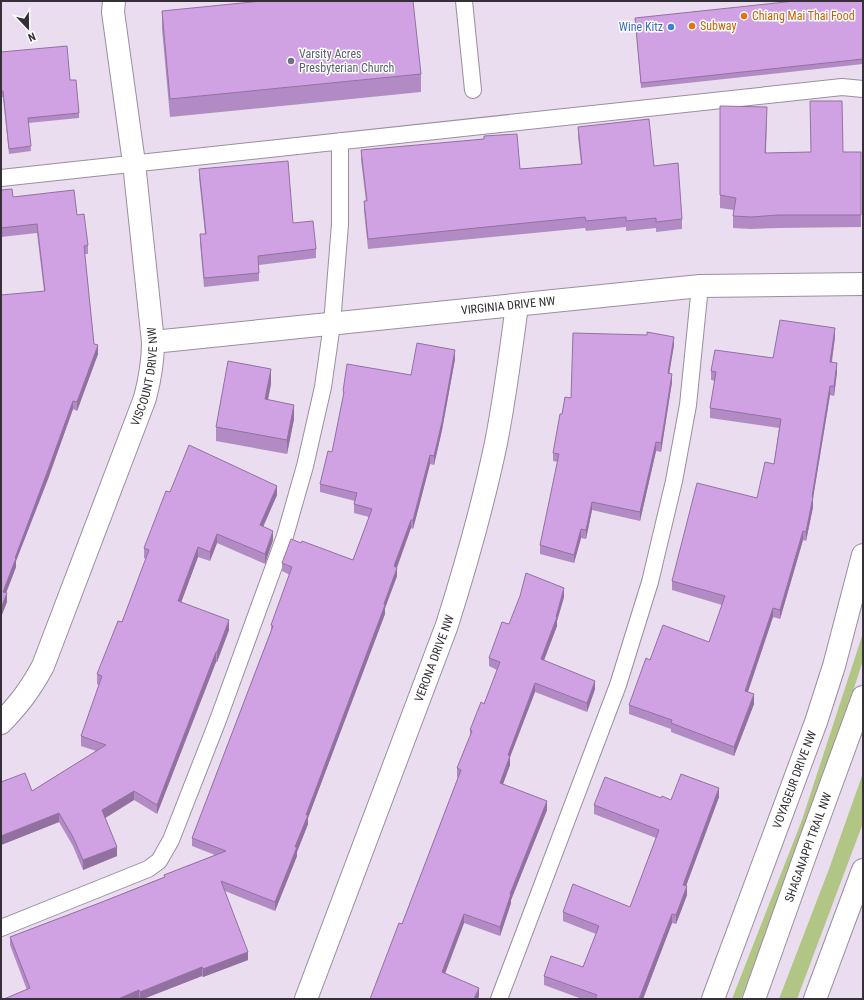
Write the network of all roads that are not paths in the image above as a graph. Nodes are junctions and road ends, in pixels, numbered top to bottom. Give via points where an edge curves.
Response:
1 (114, 1) edge
2 (464, 1) edge
3 (863, 89) edge
4 (473, 90) dead end
5 (340, 142) junction
6 (134, 163) junction
7 (1, 178) edge
8 (863, 284) edge
9 (700, 286) junction
10 (516, 305) junction
11 (332, 324) junction
12 (153, 342) junction
13 (863, 555) edge
14 (863, 696) edge
15 (1, 723) edge
16 (863, 870) edge
17 (1, 928) edge
18 (306, 999) edge
19 (499, 999) edge
20 (713, 999) edge
21 (754, 999) edge
22 (815, 999) edge

1 - 6 street, VISCOUNT DRIVE NW via 113,12
2 - 4 lane
3 - 5 lane via 842,87
5 - 6 lane
5 - 11 lane via 340,224
6 - 7 lane
6 - 12 street, VISCOUNT DRIVE NW
8 - 9 street, VIRGINIA DRIVE NW
9 - 10 street, VIRGINIA DRIVE NW
9 - 19 lane via 688,405 674,481 650,582 618,685
10 - 11 street, VIRGINIA DRIVE NW
10 - 18 street, VERONA DRIVE NW via 496,443 478,521 458,590
11 - 12 street, VIRGINIA DRIVE NW
11 - 17 lane via 323,387 305,466 285,536 218,720 165,853 148,869
12 - 15 street, VISCOUNT DRIVE NW via 151,373 145,398 43,666 21,702
13 - 20 street, VOYAGEUR DRIVE NW via 834,666 816,722
14 - 21 street, SHAGANAPPI TRAIL NW
16 - 22 street

